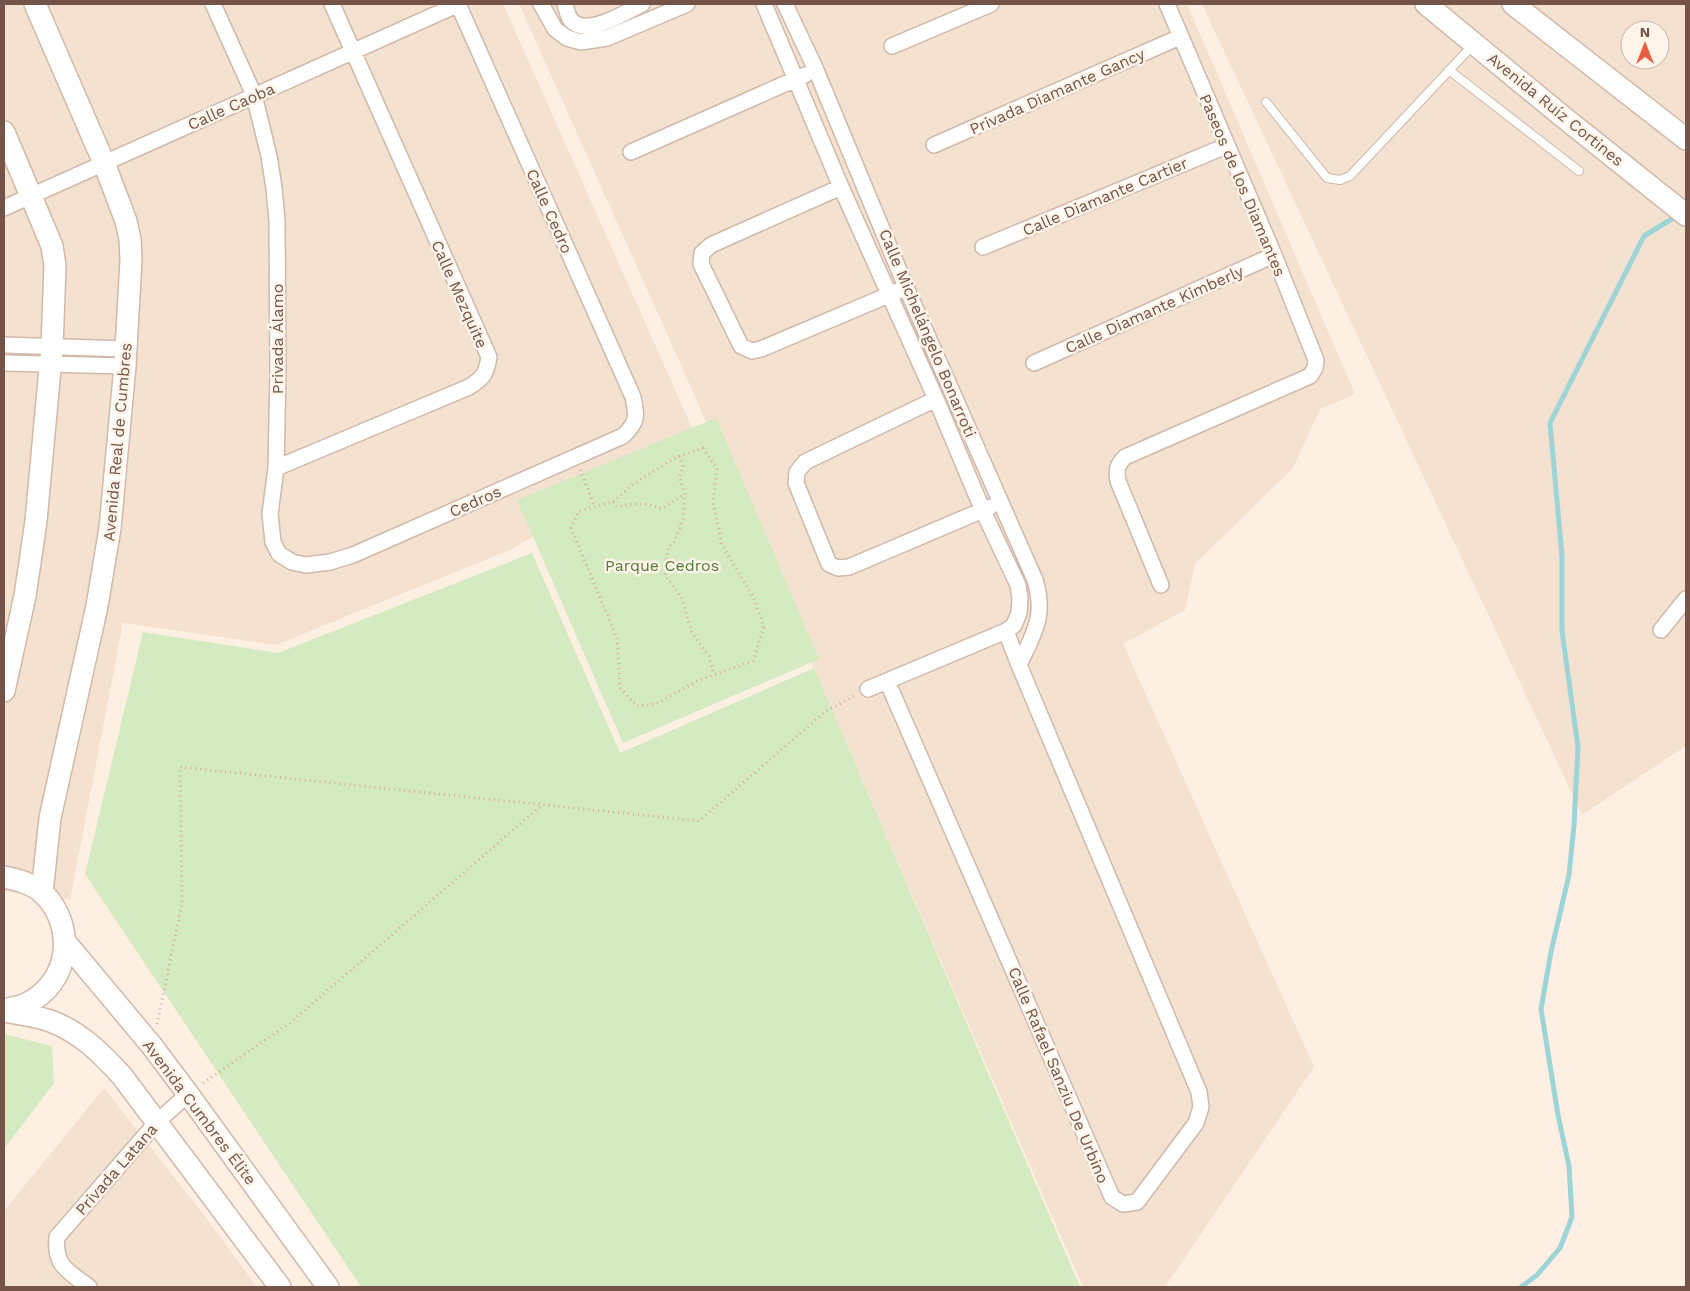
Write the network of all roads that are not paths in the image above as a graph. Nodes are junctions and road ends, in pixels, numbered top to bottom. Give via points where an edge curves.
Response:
1 (35, 4) edge
2 (213, 4) edge
3 (332, 4) edge
4 (458, 4) edge
5 (542, 4) edge
6 (565, 4) edge
7 (642, 4) edge
8 (687, 4) edge
9 (764, 4) edge
10 (785, 4) edge
11 (991, 4) edge
12 (1167, 4) edge
13 (1426, 4) edge
14 (1513, 4) edge
15 (579, 25) junction
16 (1180, 37) junction
17 (567, 38) junction
18 (1474, 43) junction
19 (892, 46) dead end
20 (352, 52) junction
21 (816, 70) junction
22 (1449, 70) junction
23 (796, 79) junction
24 (254, 96) junction
25 (1266, 102) dead end
26 (4, 132) edge
27 (1686, 139) edge
28 (934, 145) dead end
29 (1226, 146) junction
30 (632, 152) dead end
31 (104, 163) junction
32 (1579, 171) dead end
33 (841, 187) junction
34 (31, 195) junction
35 (4, 208) edge
36 (1686, 215) edge
37 (983, 247) dead end
38 (1274, 255) junction
39 (906, 287) junction
40 (890, 295) junction
41 (4, 346) edge
42 (51, 356) junction
43 (126, 357) junction
44 (4, 363) edge
45 (1034, 363) dead end
46 (936, 399) junction
47 (636, 421) joint
48 (276, 468) junction
49 (1000, 503) junction
50 (982, 510) junction
51 (306, 565) joint
52 (1162, 585) dead end
53 (1686, 599) edge
54 (1661, 630) dead end
55 (1006, 631) junction
56 (1019, 665) junction
57 (887, 681) junction
58 (868, 688) road end
59 (4, 691) edge
60 (4, 877) edge
61 (42, 893) junction
62 (66, 943) junction
63 (4, 1010) edge
64 (188, 1094) junction
65 (157, 1122) junction
66 (89, 1287) edge
67 (280, 1287) edge
68 (328, 1287) edge

1 - 31 street, Avenida Real de Cumbres
2 - 24 street, Privada Álamo
3 - 20 street, Calle Mezquite
4 - 20 street, Calle Caoba
4 - 47 street, Calle Cedro via 632,397
5 - 17 street via 555,29
6 - 15 street via 571,19
7 - 15 street via 604,22 592,26
8 - 17 street via 607,38 581,42
9 - 23 street, Calle Michelángelo Bonarroti
10 - 21 street, Calle Michelángelo Bonarroti
11 - 19 street
12 - 16 street, Paseos de los Diamantes
13 - 18 street, Avenida Ruíz Cortines
14 - 27 street
15 - 17 street
16 - 28 street, Privada Diamante Gancy
16 - 29 street, Paseos de los Diamantes
18 - 22 lane
18 - 36 street, Avenida Ruíz Cortines
20 - 24 street, Calle Caoba
20 - 48 street, Calle Mezquite via 488,357 487,370 481,380 468,387
21 - 23 street
21 - 39 street, Calle Michelángelo Bonarroti
22 - 25 lane via 1350,176 1340,180 1328,178
22 - 32 lane
23 - 30 street
23 - 33 street, Calle Michelángelo Bonarroti
24 - 31 street, Calle Caoba
24 - 48 street, Privada Álamo via 269,156 277,220
26 - 34 street
29 - 37 street, Calle Diamante Cartier
29 - 38 street, Paseos de los Diamantes
31 - 34 street, Calle Caoba
31 - 43 street, Avenida Real de Cumbres via 130,239
33 - 40 street, Calle Michelángelo Bonarroti
33 - 40 street via 711,245 702,253 702,264 741,346 752,351
34 - 35 street, Calle Caoba
34 - 42 street via 52,246 55,266
38 - 45 street, Calle Diamante Kimberly
38 - 52 street, Paseos de los Diamantes via 1316,360 1310,376 1125,457 1118,464 1118,481
39 - 40 street
39 - 49 street, Calle Michelángelo Bonarroti
40 - 46 street, Calle Michelángelo Bonarroti
41 - 42 street
42 - 43 street
42 - 44 street
42 - 59 street via 26,596
43 - 61 street, Avenida Real de Cumbres via 110,528 98,606 50,818
46 - 50 street, Calle Michelángelo Bonarroti
46 - 50 street via 805,462 797,472 796,483 829,564 838,568 849,567
47 - 51 street, Cedros via 623,436 354,555
48 - 51 street, Privada Álamo via 270,514 273,542 279,554 292,562
49 - 50 street
49 - 56 street, Calle Michelángelo Bonarroti via 1040,596 1036,628
50 - 55 street, Calle Michelángelo Bonarroti via 1018,585 1019,613 1014,625
53 - 54 street
55 - 56 street, Calle Rafael Sanziu De Urbino
55 - 57 street
56 - 57 street, Calle Rafael Sanziu De Urbino via 1199,1092 1201,1107 1196,1124 1137,1202 1124,1204 1112,1197
57 - 58 street
60 - 61 street via 23,881
61 - 62 street via 59,915
62 - 63 street via 61,968 47,990 26,1005
62 - 64 street, Avenida Cumbres Élite
63 - 65 street via 52,1021 81,1037 122,1076
64 - 65 street, Privada Latana
64 - 68 street, Avenida Cumbres Élite
65 - 66 street, Privada Latana via 57,1237 56,1251 62,1265
65 - 67 street

